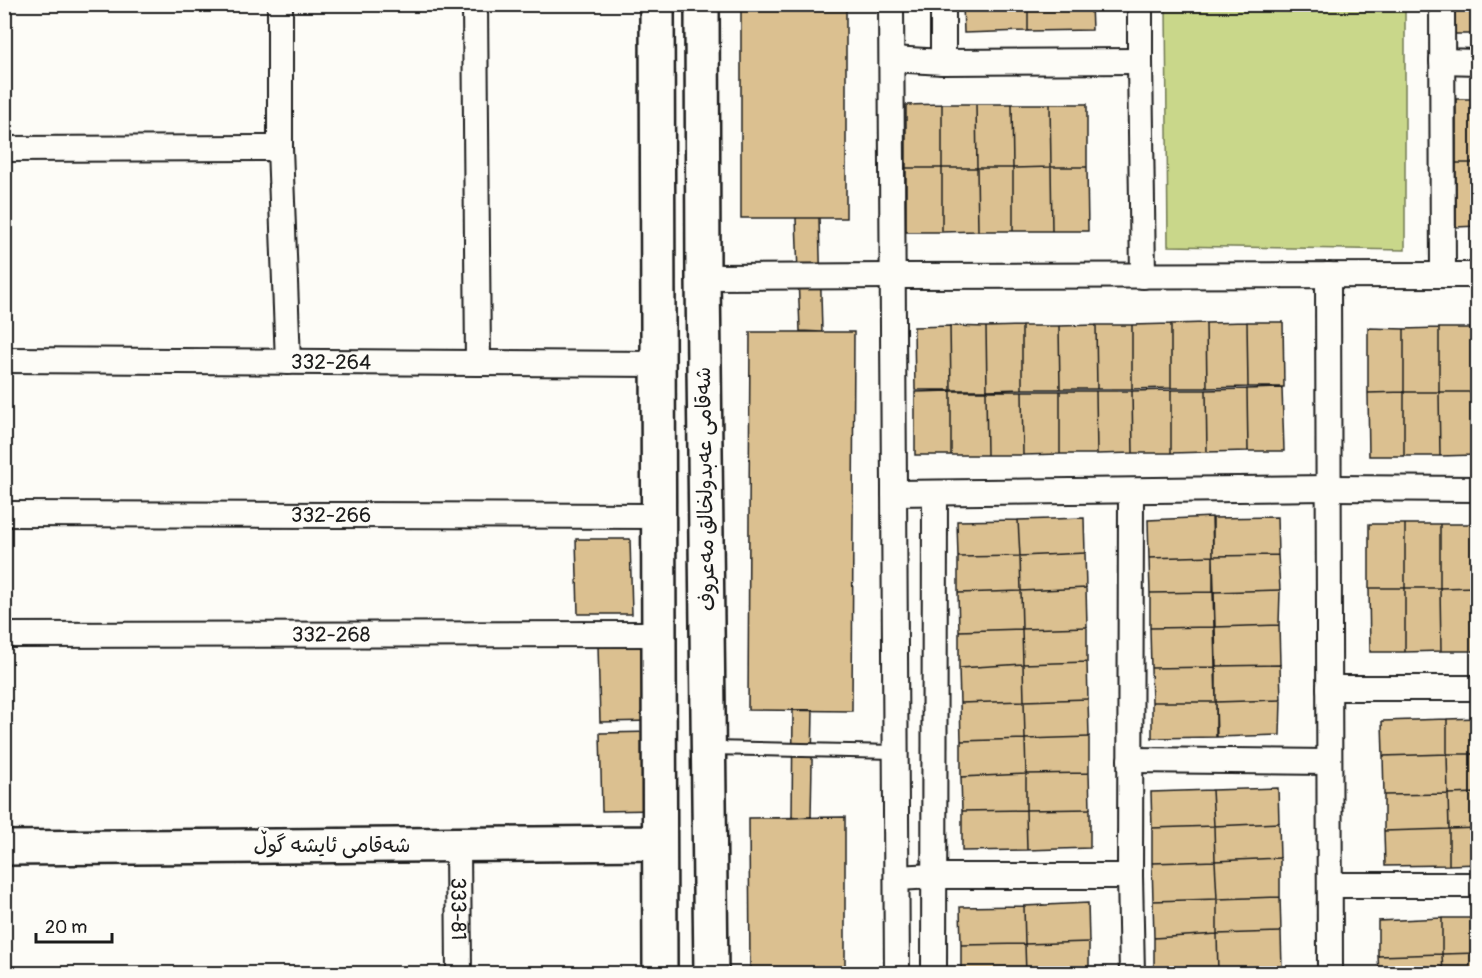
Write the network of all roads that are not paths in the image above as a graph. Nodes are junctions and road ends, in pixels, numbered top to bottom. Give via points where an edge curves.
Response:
1 (280, 4) edge
2 (475, 4) edge
3 (657, 4) edge
4 (702, 4) edge
5 (891, 4) edge
6 (943, 4) edge
7 (1140, 4) edge
8 (1442, 4) edge
9 (892, 59) junction
10 (1140, 61) junction
11 (1442, 61) junction
12 (943, 62) junction
13 (1478, 62) edge
14 (280, 148) junction
15 (4, 149) edge
16 (1328, 275) junction
17 (1443, 275) junction
18 (1478, 275) edge
19 (893, 276) junction
20 (1143, 276) junction
21 (703, 278) junction
22 (4, 360) edge
23 (288, 362) junction
24 (478, 363) junction
25 (658, 364) junction
26 (1329, 488) junction
27 (1478, 489) edge
28 (1131, 491) junction
29 (894, 493) junction
30 (935, 493) junction
31 (4, 514) edge
32 (658, 516) junction
33 (4, 634) edge
34 (659, 634) junction
35 (1329, 688) junction
36 (1478, 688) edge
37 (709, 748) junction
38 (896, 752) junction
39 (1130, 760) junction
40 (1329, 762) junction
41 (659, 843) junction
42 (459, 845) junction
43 (4, 848) edge
44 (934, 876) junction
45 (1130, 876) junction
46 (897, 878) junction
47 (1330, 885) junction
48 (1478, 885) edge
49 (459, 974) edge
50 (660, 974) edge
51 (711, 974) edge
52 (897, 974) edge
53 (934, 974) edge
54 (1132, 974) edge
55 (1330, 974) edge

1 - 14 street
2 - 24 street
3 - 25 main road
4 - 21 main road, شەقامی عەبدولخالق مەعروف
5 - 9 street
6 - 12 street
7 - 10 street
8 - 11 street
9 - 12 street
9 - 19 street
10 - 12 street
10 - 20 street
11 - 13 street
11 - 17 street
14 - 15 street
14 - 23 street
16 - 17 street
16 - 20 street
16 - 26 street
17 - 18 street
19 - 20 street
19 - 21 street
19 - 29 street
21 - 37 main road, شەقامی عەبدولخالق مەعروف
22 - 23 street, 332-264
23 - 24 street, 332-264
24 - 25 street, 332-264
25 - 32 main road
26 - 27 street
26 - 28 street
26 - 35 street
28 - 30 street
28 - 39 street
29 - 30 street
29 - 38 street
30 - 44 street
31 - 32 street, 332-266
32 - 34 main road
33 - 34 street, 332-268
34 - 41 main road
35 - 36 street
35 - 40 street
37 - 38 lane
37 - 51 main road, شەقامی عەبدولخالق مەعروف
38 - 46 street
39 - 40 street
39 - 45 street
40 - 47 street
41 - 42 main road, شەقامی ئایشە گوڵ
41 - 50 main road
42 - 43 main road, شەقامی ئایشە گوڵ
42 - 49 street, 333-81
44 - 45 street
44 - 46 street
44 - 53 street
45 - 54 street
46 - 52 street
47 - 48 street
47 - 55 street

